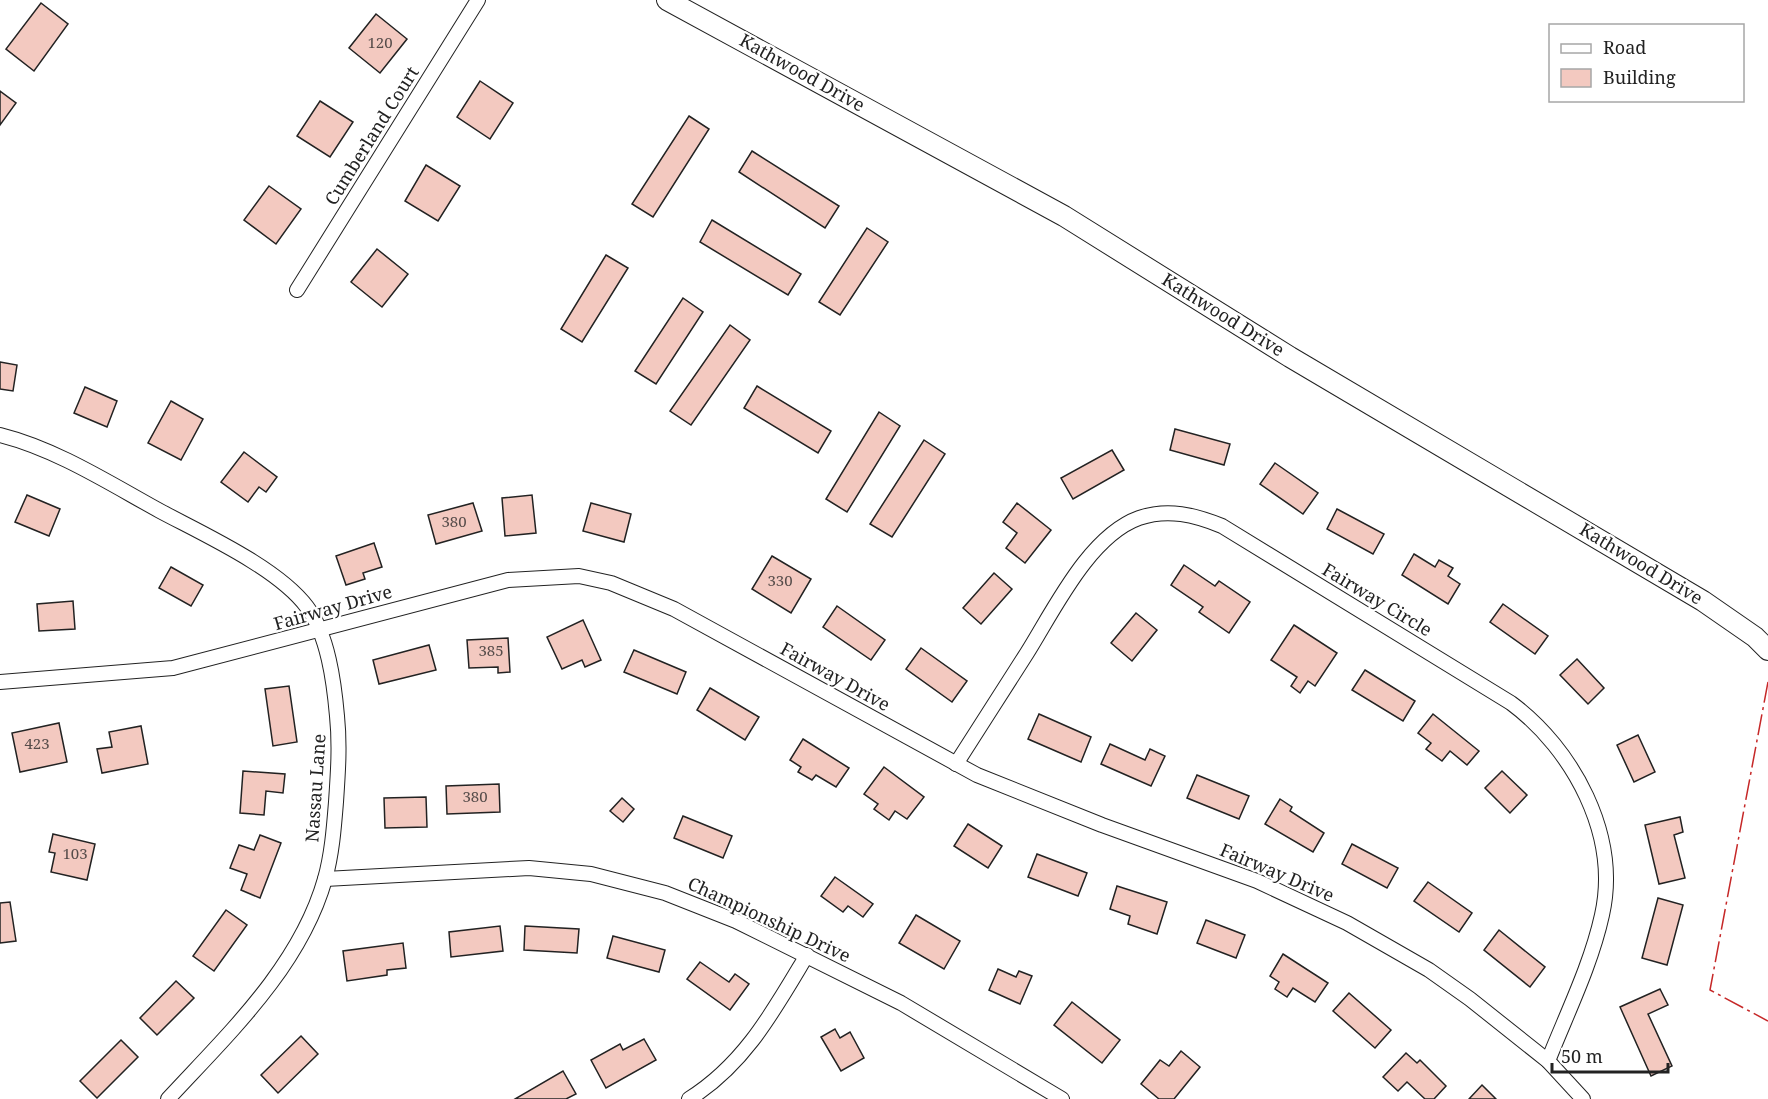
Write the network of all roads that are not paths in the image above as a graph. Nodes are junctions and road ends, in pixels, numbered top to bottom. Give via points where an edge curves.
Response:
1 (478, 0) edge
2 (666, 0) edge
3 (297, 290) dead end
4 (0, 435) edge
5 (320, 631) junction
6 (1768, 650) edge
7 (0, 682) edge
8 (956, 764) junction
9 (325, 879) junction
10 (807, 955) junction
11 (1548, 1061) junction
12 (168, 1099) edge
13 (689, 1099) edge
14 (1062, 1099) edge
15 (1583, 1099) edge

1 - 3 street, Cumberland Court
2 - 6 street, Kathwood Drive via 1064,216 1290,357 1703,601
4 - 5 street, Nassau Lane via 44,450 122,490 274,576 308,608
5 - 7 street, Fairway Drive via 173,668
5 - 8 street, Fairway Drive via 508,580 579,576 645,595 674,609
5 - 9 street, Nassau Lane via 336,698 339,732 335,808
8 - 11 street, Fairway Drive via 1102,825 1257,881 1347,923 1429,970
8 - 11 street, Fairway Circle via 1078,572 1105,540 1136,519 1156,513 1181,513 1222,526 1511,703 1547,733 1575,774 1596,822 1605,883 1593,947
9 - 10 street, Championship Drive via 529,868 591,874 699,904
9 - 12 street, Nassau Lane via 298,939 258,1000
10 - 13 street via 742,1056
10 - 14 street, Championship Drive via 901,1003
11 - 15 street, Fairway Drive

